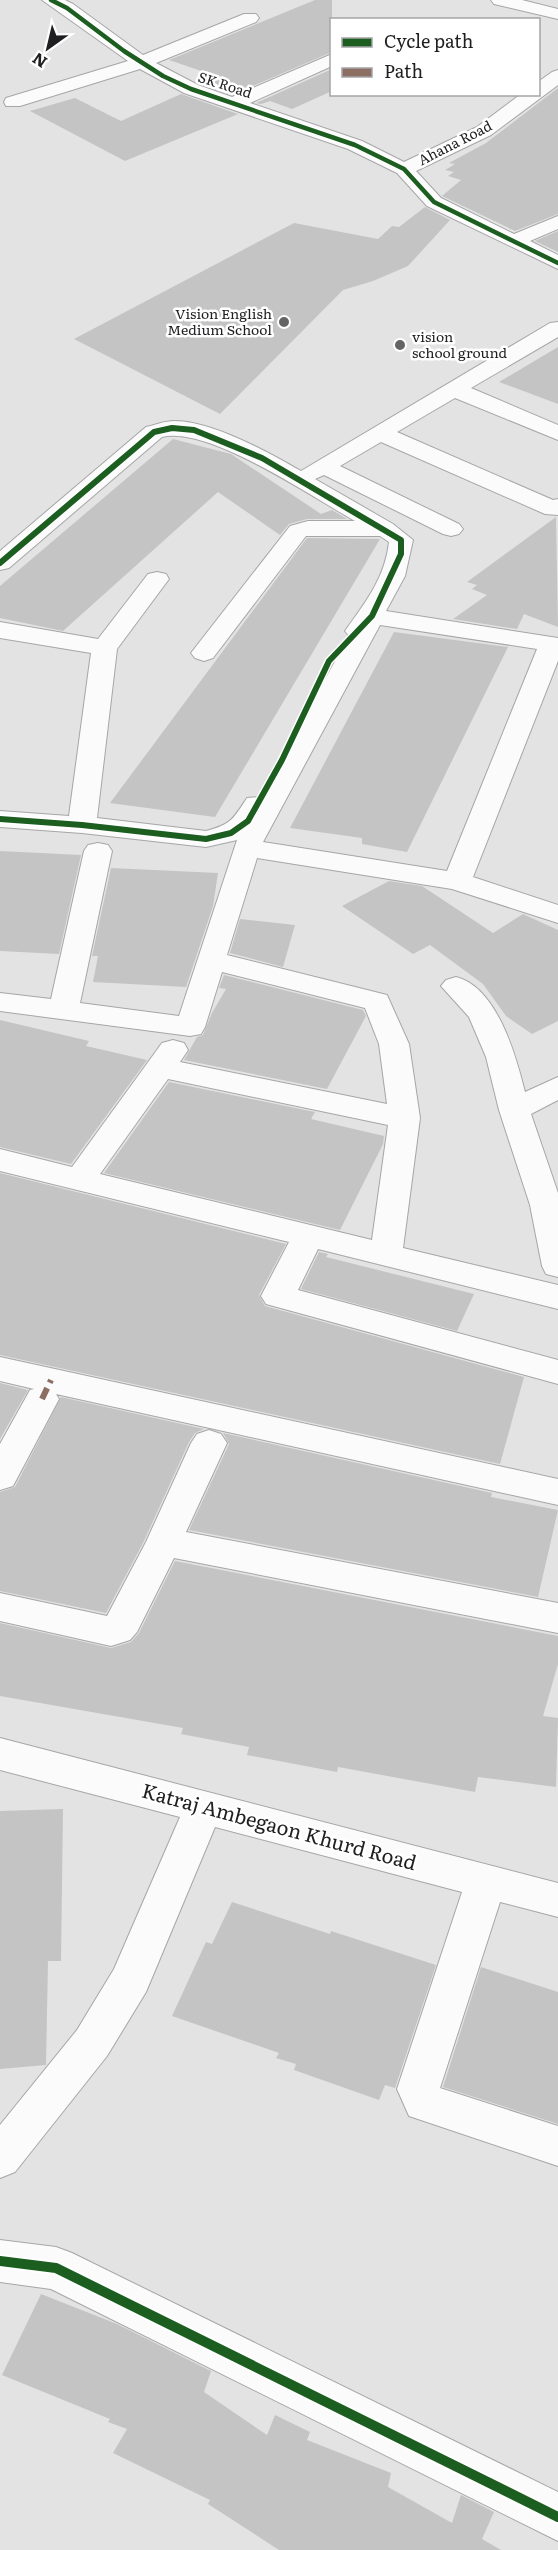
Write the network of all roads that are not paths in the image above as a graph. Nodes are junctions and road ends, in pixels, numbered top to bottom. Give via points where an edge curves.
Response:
1 (51, 0) edge
2 (500, 0) edge
3 (558, 14) edge
4 (250, 18) dead end
5 (330, 59) edge
6 (141, 63) junction
7 (558, 76) edge
8 (540, 90) edge
9 (530, 96) edge
10 (13, 102) dead end
11 (234, 103) junction
12 (404, 169) junction
13 (558, 222) edge
14 (514, 241) junction
15 (558, 262) edge
16 (558, 328) edge
17 (454, 389) junction
18 (380, 433) junction
19 (558, 433) edge
20 (558, 506) edge
21 (385, 528) junction
22 (451, 529) dead end
23 (0, 563) edge
24 (157, 579) dead end
25 (372, 616) junction
26 (0, 630) edge
27 (104, 648) junction
28 (204, 653) dead end
29 (0, 819) edge
30 (82, 825) junction
31 (246, 848) junction
32 (98, 851) dead end
33 (457, 881) junction
34 (558, 914) edge
35 (211, 960) junction
36 (456, 986) dead end
37 (0, 1002) edge
38 (64, 1010) junction
39 (190, 1027) junction
40 (160, 1068) junction
41 (558, 1087) edge
42 (513, 1110) junction
43 (404, 1118) junction
44 (0, 1160) edge
45 (80, 1180) junction
46 (308, 1236) junction
47 (386, 1254) junction
48 (557, 1255) edge
49 (558, 1297) edge
50 (0, 1369) edge
51 (558, 1372) edge
52 (42, 1399) dead end
53 (209, 1443) dead end
54 (0, 1477) edge
55 (558, 1492) edge
56 (164, 1542) junction
57 (0, 1607) edge
58 (558, 1618) edge
59 (0, 1754) edge
60 (204, 1807) junction
61 (486, 1881) junction
62 (558, 1900) edge
63 (558, 2146) edge
64 (0, 2158) edge
65 (0, 2261) edge
66 (558, 2517) edge

1 - 6 street, SK Road
2 - 3 street
4 - 6 street
5 - 11 street
6 - 10 street
6 - 11 street, SK Road via 191,89
7 - 8 street
9 - 12 street, Ahana Road via 484,131
11 - 12 street, SK Road via 356,145
12 - 14 street via 434,202
13 - 14 street
14 - 15 street
16 - 17 street
17 - 18 street
17 - 19 street
18 - 20 street via 553,509
18 - 22 street via 317,469
21 - 23 street via 262,458 194,429 172,428 154,432
21 - 25 street via 400,540 401,554
21 - 28 street via 298,531
24 - 27 street
25 - 30 street via 329,661 248,821 231,833 206,839
25 - 31 street
25 - 33 street via 552,644
26 - 27 street
27 - 30 street
29 - 30 street
31 - 33 street
31 - 35 street
32 - 38 street
33 - 34 street
35 - 39 street
35 - 43 street via 377,1002 394,1044
36 - 42 street via 482,1013 501,1057
37 - 38 street
38 - 39 street
39 - 40 street
40 - 43 street
40 - 45 street
41 - 42 street
42 - 48 street via 546,1205
43 - 47 street
44 - 45 street
45 - 46 street
46 - 47 street
46 - 51 street via 278,1296
47 - 49 street
50 - 55 street
52 - 54 street
53 - 56 street
56 - 57 street via 117,1630
56 - 58 street
59 - 60 street, Katraj Ambegaon Khurd Road
60 - 61 street, Katraj Ambegaon Khurd Road
60 - 64 street via 131,1978 92,2043
61 - 62 street, Katraj Ambegaon Khurd Road
61 - 63 street via 418,2089 424,2102
65 - 66 street via 56,2268

